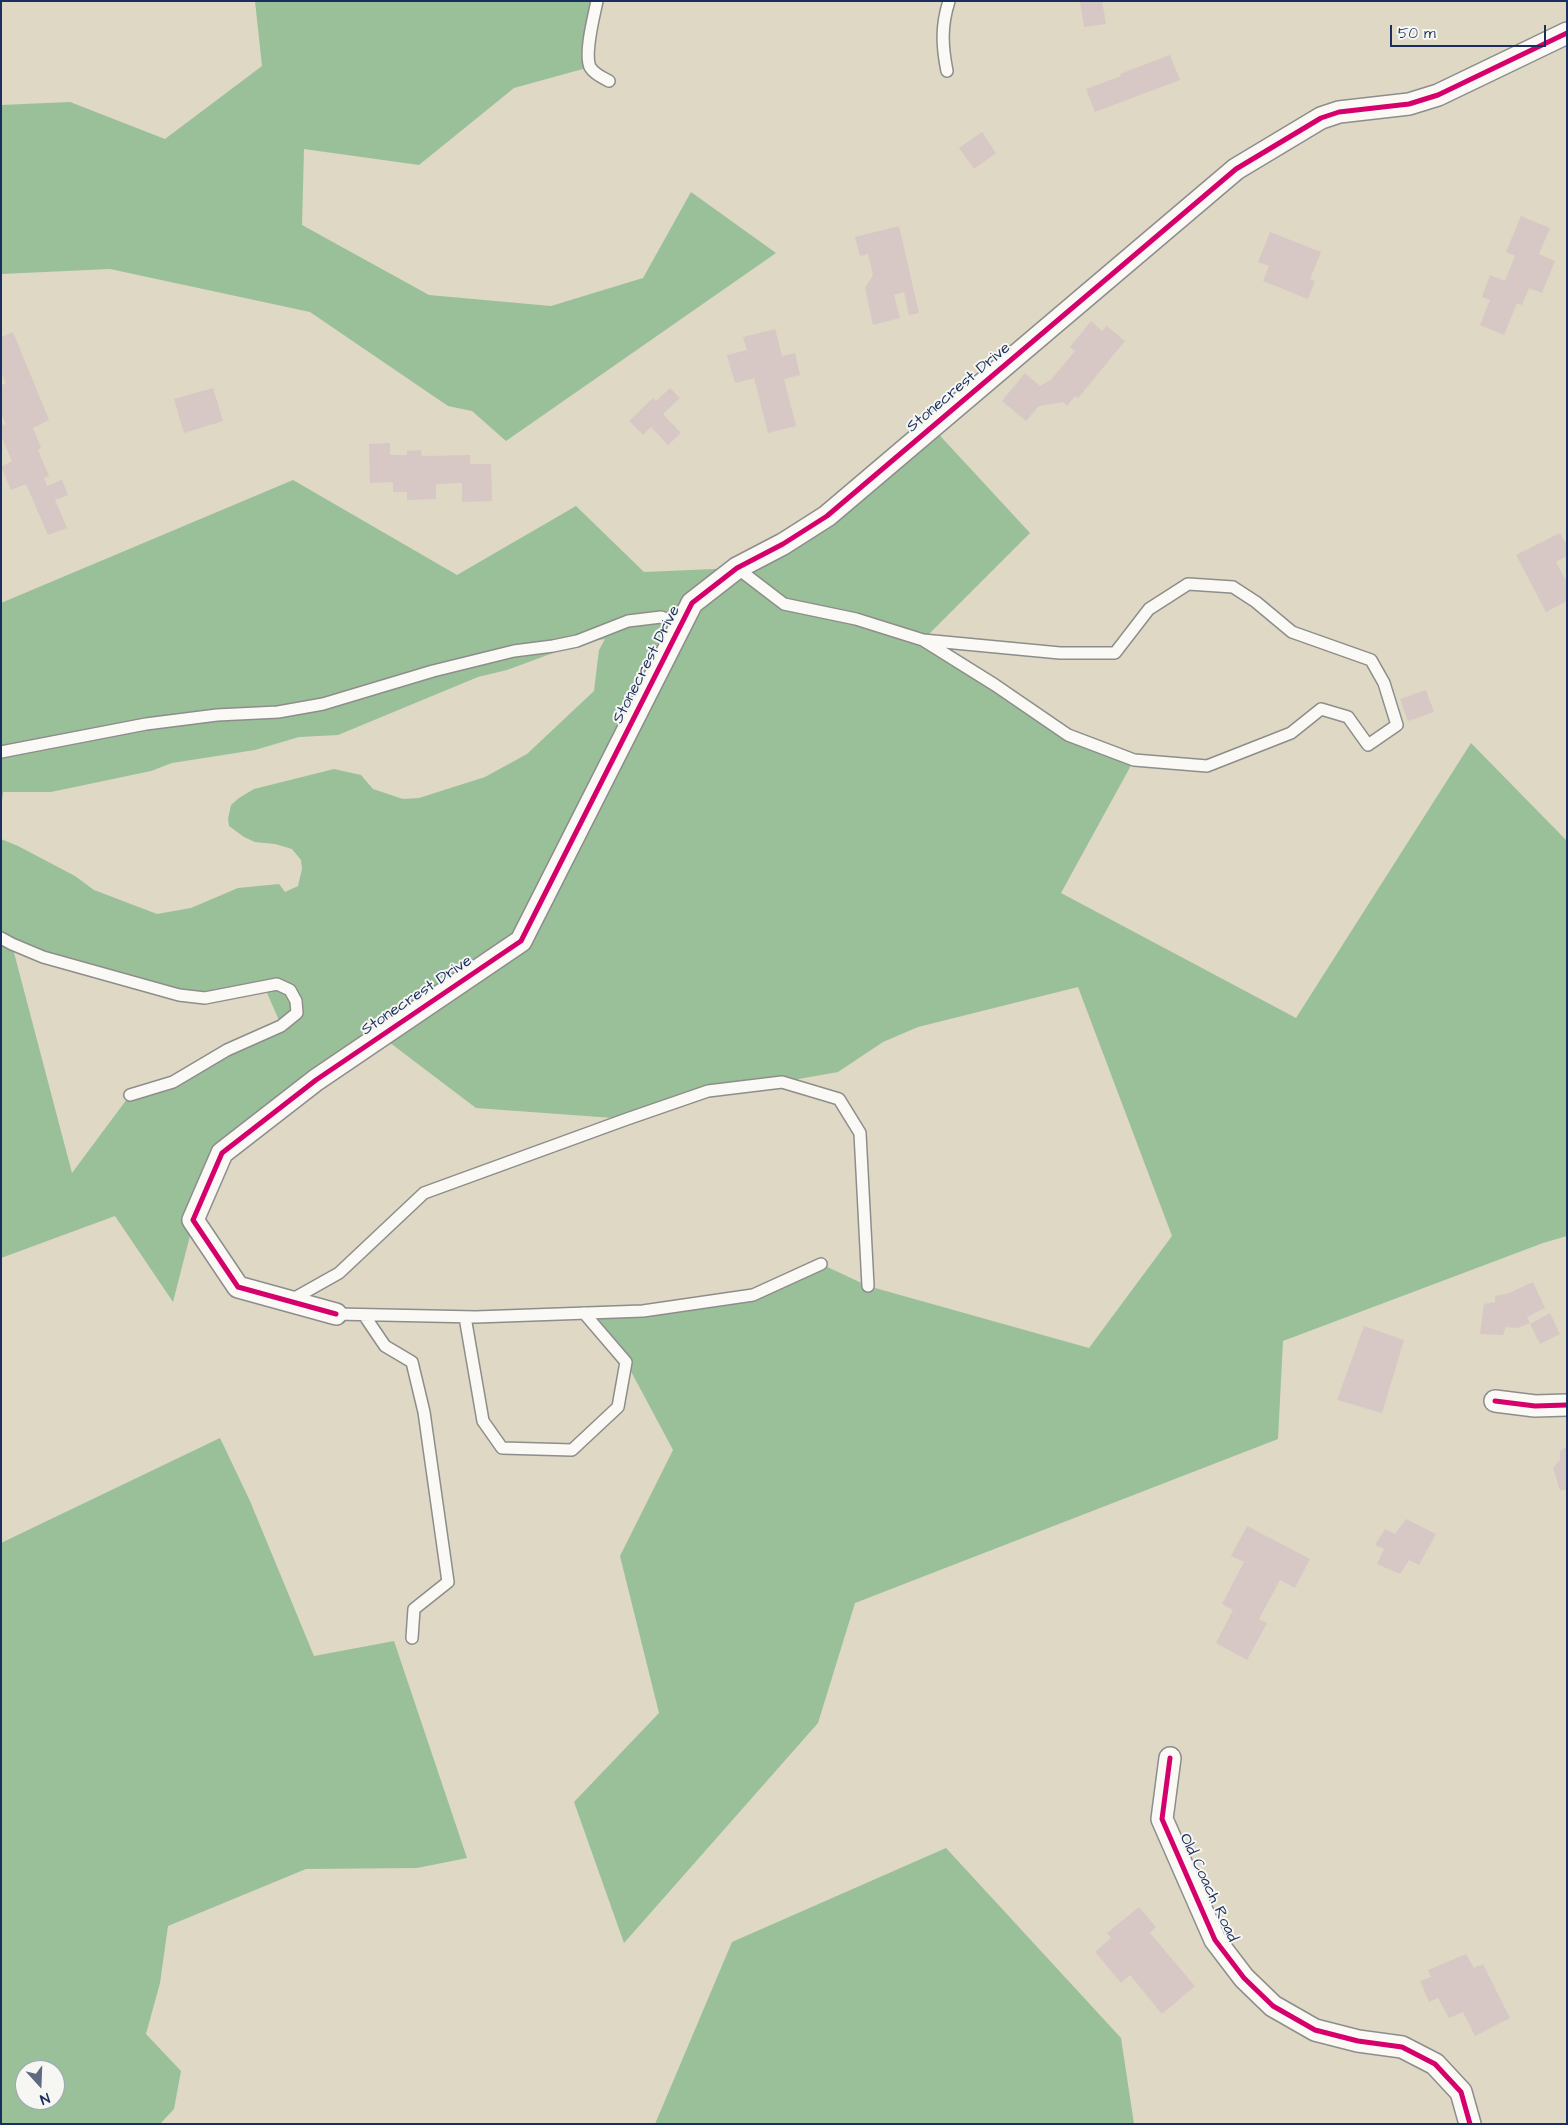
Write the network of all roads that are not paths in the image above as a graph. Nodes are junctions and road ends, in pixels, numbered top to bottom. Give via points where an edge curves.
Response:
1 (597, 1) edge
2 (949, 1) edge
3 (1567, 33) edge
4 (947, 71) dead end
5 (609, 81) dead end
6 (737, 568) junction
7 (681, 624) junction
8 (923, 640) junction
9 (1, 752) edge
10 (1, 938) edge
11 (130, 1095) dead end
12 (821, 1264) dead end
13 (868, 1286) dead end
14 (289, 1301) junction
15 (584, 1313) junction
16 (336, 1314) joint
17 (364, 1315) junction
18 (465, 1317) junction
19 (1495, 1401) dead end
20 (1567, 1405) edge
21 (412, 1638) dead end
22 (1170, 1758) dead end
23 (1470, 2124) edge

1 - 5 lane via 590,66
2 - 4 lane via 942,25
3 - 6 street, Stonecrest Drive via 1438,95 1409,104 1339,112 1320,118 1236,169 827,516
6 - 7 street, Stonecrest Drive via 692,603
6 - 8 lane via 784,604 856,620
7 - 9 lane via 661,618 628,620 577,641 514,651 433,671 323,704 278,712 217,715 146,724
7 - 14 street, Stonecrest Drive via 521,941 316,1080 222,1153 194,1220 238,1287
8 - 8 lane via 1068,735 1134,760 1207,766 1291,733 1321,708 1348,717 1368,745 1397,725 1384,683 1371,660 1292,632 1233,587 1188,584 1148,610 1115,654 1060,653
10 - 11 lane via 43,957 179,995 205,998 277,984 290,990 296,1001 297,1013 281,1026 227,1050 173,1082
12 - 15 lane via 754,1295 643,1311
13 - 14 lane via 860,1133 839,1099 782,1082 708,1092 424,1193 339,1273
14 - 16 street, Stonecrest Drive
15 - 18 lane
15 - 18 lane via 626,1362 618,1407 572,1450 502,1448 483,1421
16 - 17 lane
17 - 18 lane
17 - 21 lane via 384,1346 412,1362 424,1412 448,1582 414,1609
19 - 20 street via 1536,1406
22 - 23 street, Old Coach Road via 1162,1819 1215,1940 1244,1978 1273,2006 1315,2030 1358,2041 1402,2047 1435,2064 1461,2092

